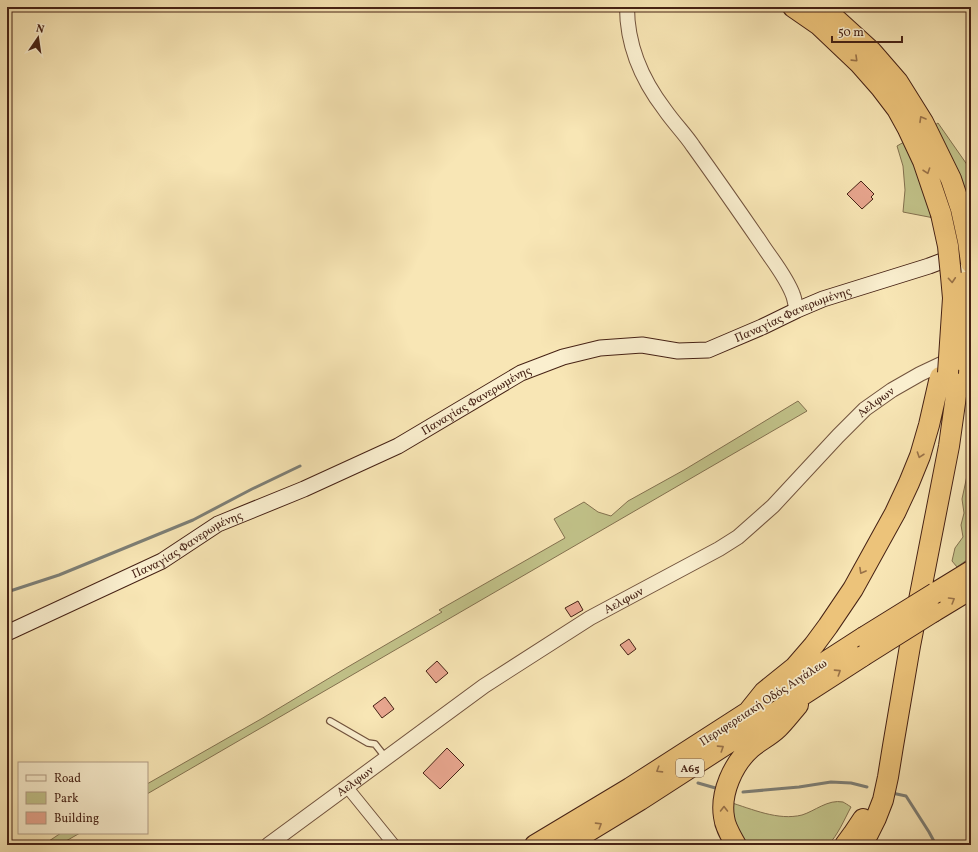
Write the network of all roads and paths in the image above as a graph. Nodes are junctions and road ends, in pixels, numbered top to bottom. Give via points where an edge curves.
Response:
1 (627, 7) edge
2 (793, 7) edge
3 (822, 7) edge
4 (952, 211) junction
5 (971, 250) edge
6 (971, 263) edge
7 (797, 310) junction
8 (971, 350) edge
9 (950, 372) junction
10 (971, 571) edge
11 (971, 589) edge
12 (934, 602) junction
13 (7, 633) edge
14 (863, 646) junction
15 (812, 688) junction
16 (748, 712) junction
17 (330, 721) dead end
18 (386, 758) junction
19 (347, 787) junction
20 (268, 845) edge
21 (394, 845) edge
22 (535, 845) edge
23 (566, 845) edge
24 (736, 845) edge
25 (845, 845) edge
26 (861, 845) edge

1 - 7 street via 633,52 640,70 664,110 688,139 786,280
2 -> 4 highway via 819,25 881,88 908,129
4 -> 3 highway via 946,176 924,122 898,82 872,52
4 - 6 highway, bridge via 968,241
4 -> 9 highway, bridge via 948,246 953,298
4 - 9 highway, bridge via 961,243 966,298 964,343
5 - 7 main road, Παναγίας Φανερωμένης
7 - 13 main road, Παναγίας Φανερωμένης via 708,350 678,351 642,345 600,348 563,357 521,373 398,446 218,524 162,561
8 - 18 street, Αελφων via 920,374 864,410 773,506 738,537 590,618 484,686
9 -> 16 highway via 909,483 856,582 814,645 795,667 764,692
9 - 25 highway via 879,766 862,819
9 - 26 highway via 949,446 910,646 888,777 876,818
10 - 12 highway, Περιφερειακή Οδός Αιγάλεω / Α65
12 -> 11 highway, Περιφερειακή Οδός Αιγάλεω / Α65
12 - 14 highway, Περιφερειακή Οδός Αιγάλεω / Α65, bridge
15 -> 14 highway, Περιφερειακή Οδός Αιγάλεω / Α65
14 - 16 highway, Περιφερειακή Οδός Αιγάλεω / Α65
23 -> 15 highway, Περιφερειακή Οδός Αιγάλεω / Α65
24 -> 15 highway via 724,817 726,788 732,772 750,749 777,729
16 -> 22 highway, Περιφερειακή Οδός Αιγάλεω / Α65
17 - 18 lane via 368,743 375,744
18 - 19 street, Αελφων
19 - 20 street, Αελφων
19 - 21 street

